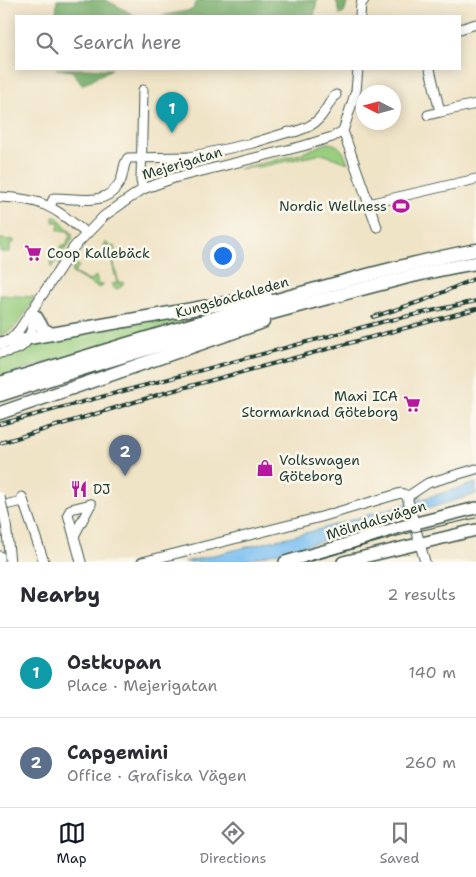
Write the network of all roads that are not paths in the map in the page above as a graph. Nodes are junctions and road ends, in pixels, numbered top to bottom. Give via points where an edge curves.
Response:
1 (364, 0) edge
2 (360, 15) edge
3 (476, 24) edge
4 (461, 29) edge
5 (358, 70) edge
6 (430, 70) edge
7 (144, 90) dead end
8 (336, 95) dead end
9 (476, 104) edge
10 (440, 112) junction
11 (428, 115) dead end
12 (342, 131) junction
13 (141, 157) junction
14 (476, 179) edge
15 (143, 190) junction
16 (0, 197) edge
17 (368, 204) junction
18 (50, 206) junction
19 (377, 227) dead end
20 (86, 233) junction
21 (476, 250) edge
22 (476, 263) edge
23 (316, 289) junction
24 (42, 296) junction
25 (329, 298) junction
26 (36, 317) junction
27 (52, 334) junction
28 (29, 338) junction
29 (4, 342) edge
30 (0, 353) edge
31 (0, 383) edge
32 (0, 395) edge
33 (0, 412) edge
34 (476, 470) edge
35 (0, 497) edge
36 (408, 500) junction
37 (0, 506) edge
38 (476, 508) edge
39 (413, 519) junction
40 (476, 530) edge
41 (74, 536) dead end
42 (420, 544) junction
43 (0, 556) edge
44 (0, 562) edge
45 (10, 562) edge
46 (44, 562) edge
47 (81, 562) edge
48 (142, 562) edge
49 (285, 562) edge
50 (343, 562) edge
51 (425, 562) edge

1 - 2 street
3 - 4 street
5 - 12 street via 356,91
6 - 10 street
7 - 13 street
8 - 13 street, Mejerigatan via 320,119 293,133 189,157
9 - 10 street
10 - 11 street
12 - 15 street, Mejerigatan via 303,146 174,178
12 - 17 street
13 - 15 street
13 - 18 street via 126,159 118,185 105,197 96,200 54,198
14 - 17 street
15 - 20 street, Mejerigatan via 110,210
16 - 18 street via 31,199
17 - 19 street
18 - 20 street
20 - 24 street, Mejerigatan
21 - 23 highway, Kungsbackaleden
22 - 25 highway, Kungsbackaleden
23 - 27 highway
23 - 31 highway, Kungsbackaleden
24 - 26 street, Mejerigatan
24 - 29 street, Mejerigatan via 18,330
25 - 32 highway, Kungsbackaleden via 174,340
25 - 33 highway
26 - 27 highway via 43,329
26 - 28 street, Mejerigatan
27 - 28 highway
28 - 29 main road, Mejerigatan
28 - 30 street via 18,350
34 - 36 street via 428,483
35 - 45 street, bridge
36 - 39 street
36 - 48 street via 387,498
37 - 46 street via 22,499
38 - 39 main road, Mölndalsvägen
39 - 42 street
39 - 49 main road, Mölndalsvägen
40 - 42 main road
41 - 47 street
42 - 50 main road
42 - 51 street
43 - 44 street

